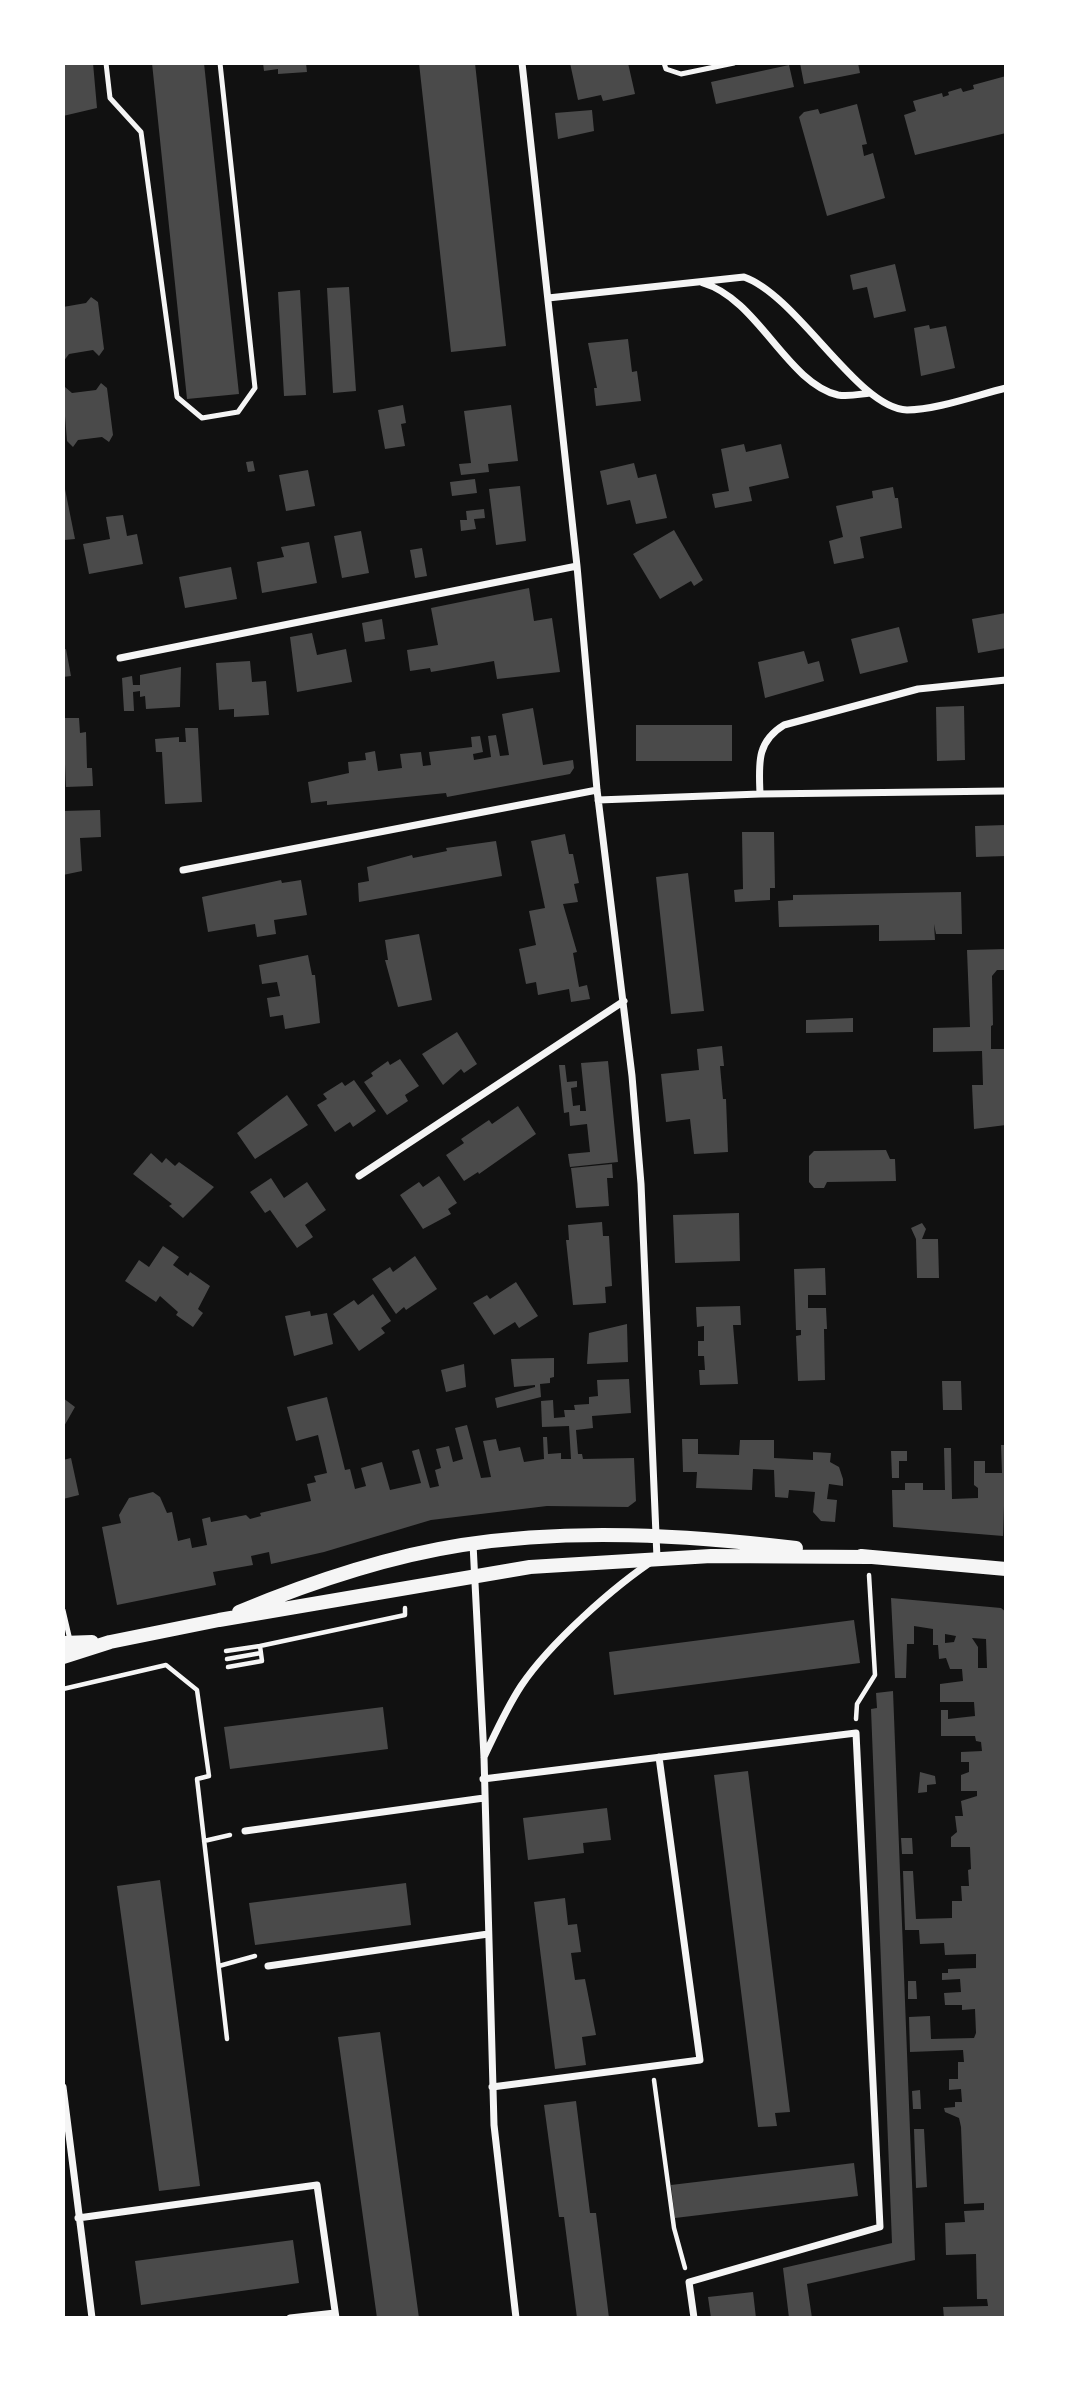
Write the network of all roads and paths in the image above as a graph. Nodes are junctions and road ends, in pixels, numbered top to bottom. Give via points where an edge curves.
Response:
1 (106, 63) edge
2 (220, 63) edge
3 (522, 63) edge
4 (664, 63) edge
5 (734, 63) edge
6 (699, 282) junction
7 (548, 298) junction
8 (1006, 388) edge
9 (870, 393) junction
10 (577, 566) junction
11 (120, 658) dead end
12 (1006, 680) edge
13 (597, 790) junction
14 (1006, 790) edge
15 (760, 793) junction
16 (598, 800) junction
17 (183, 870) dead end
18 (624, 1002) junction
19 (359, 1176) dead end
20 (657, 1537) junction
21 (473, 1544) junction
22 (868, 1557) junction
23 (657, 1558) junction
24 (1006, 1569) edge
25 (474, 1575) junction
26 (403, 1588) junction
27 (63, 1610) edge
28 (219, 1620) junction
29 (260, 1646) junction
30 (68, 1649) edge
31 (226, 1651) dead end
32 (261, 1653) junction
33 (227, 1660) dead end
34 (228, 1667) dead end
35 (63, 1689) edge
36 (856, 1733) junction
37 (659, 1757) junction
38 (484, 1758) junction
39 (483, 1779) junction
40 (484, 1798) junction
41 (245, 1831) joint
42 (204, 1841) junction
43 (488, 1934) junction
44 (219, 1966) junction
45 (268, 1966) joint
46 (228, 2039) dead end
47 (652, 2066) junction
48 (63, 2087) edge
49 (492, 2087) junction
50 (78, 2218) junction
51 (689, 2282) junction
52 (335, 2315) edge
53 (92, 2318) edge
54 (290, 2318) edge
55 (516, 2318) edge
56 (694, 2318) edge

1 - 2 lane via 110,98 141,132 177,397 202,418 238,412 254,388
3 - 7 street
4 - 5 lane via 666,69 681,74
6 - 7 street
6 - 9 street via 730,296 797,367 827,390 851,396
6 - 9 street via 732,276 755,281 785,304
7 - 10 street
8 - 9 street via 908,410 888,405
10 - 11 street
10 - 13 street
12 - 15 street via 918,689 784,725 769,736 761,750
13 - 16 street
13 - 17 street
14 - 15 street
15 - 16 street
16 - 18 street
18 - 19 street
18 - 20 street via 641,1184
20 - 21 main road via 558,1536
20 - 22 main road via 748,1542
20 - 23 street
21 - 25 street
21 - 28 main road via 337,1575
22 - 23 main road
22 - 24 main road
22 - 36 path via 875,1675 857,1704
23 - 25 main road
23 - 38 street via 535,1667
25 - 26 main road
25 - 38 street
26 - 28 main road
26 - 29 path via 405,1615
27 - 30 lane
28 - 30 main road
29 - 31 path
29 - 32 path
32 - 33 path
32 - 34 path via 262,1661
35 - 42 path via 166,1665 197,1690 209,1776 197,1779
36 - 37 street
36 - 51 street via 880,2227
37 - 39 street
37 - 47 street via 700,2060
38 - 39 street
39 - 40 street
40 - 41 street
40 - 43 street
41 - 42 path
42 - 44 path
43 - 45 street
43 - 49 street
44 - 45 path via 266,1953
44 - 46 path
47 - 49 street
47 - 51 path via 674,2228
48 - 50 street
49 - 55 street via 496,2162
50 - 52 street via 317,2185
50 - 53 street
51 - 56 street
52 - 54 street

